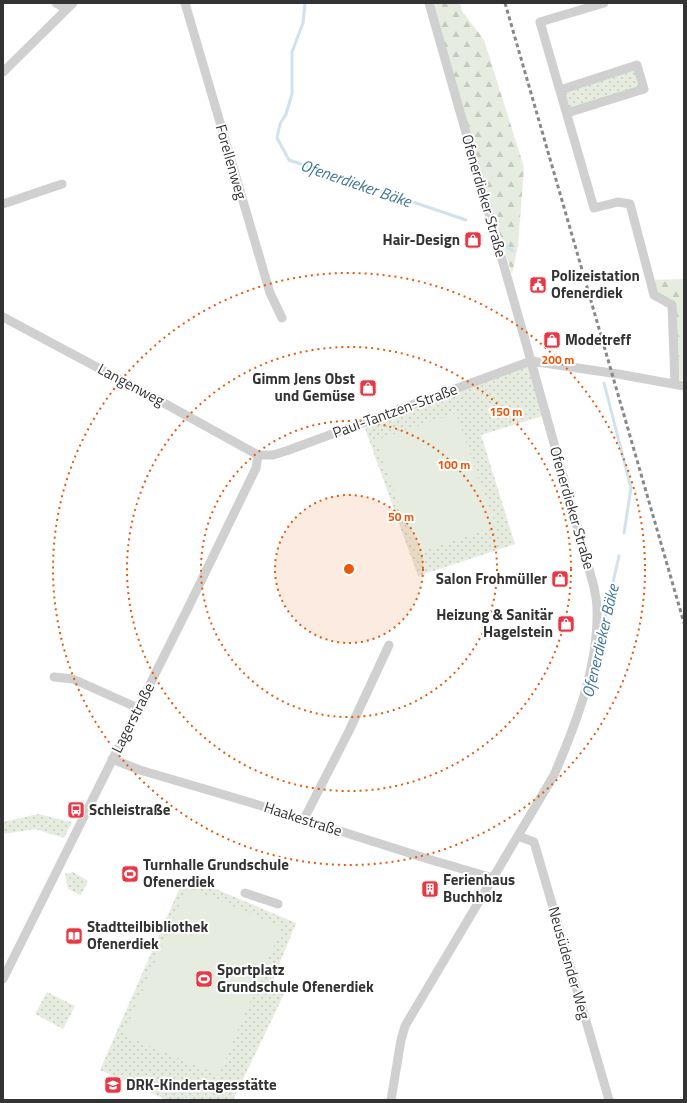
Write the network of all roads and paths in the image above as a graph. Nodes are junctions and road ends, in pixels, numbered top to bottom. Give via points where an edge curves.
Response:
1 (56, 3) edge
2 (185, 3) edge
3 (429, 3) edge
4 (604, 3) edge
5 (70, 6) edge
6 (3, 72) edge
7 (560, 90) junction
8 (567, 113) junction
9 (62, 184) dead end
10 (3, 204) edge
11 (3, 317) edge
12 (282, 318) dead end
13 (531, 361) junction
14 (680, 385) edge
15 (258, 455) junction
16 (389, 645) dead end
17 (54, 677) dead end
18 (138, 708) junction
19 (112, 759) junction
20 (304, 819) junction
21 (518, 836) junction
22 (493, 878) junction
23 (245, 893) dead end
24 (278, 904) dead end
25 (3, 979) edge
26 (391, 1100) edge
27 (609, 1100) edge

1 - 5 street
2 - 12 street, Forellenweg via 270,293
3 - 13 street, Ofenerdieker Straße
4 - 7 street via 540,22
5 - 6 street
7 - 8 street
7 - 8 street via 637,65 644,89
8 - 14 street via 594,208 618,202 630,204 654,295 672,305
9 - 10 street
11 - 15 street, Langenweg
13 - 14 street
13 - 15 street, Paul-Tantzen-Straße via 286,451 273,455
13 - 21 street, Ofenerdieker Straße via 598,607 593,660 572,734 554,775
15 - 18 street, Lagerstraße via 256,468 241,500
16 - 20 street via 350,731
17 - 18 street via 73,679
18 - 19 street, Lagerstraße
19 - 20 street, Haakestraße via 140,770
19 - 25 street, Lagerstraße
20 - 22 street, Haakestraße
21 - 22 street, Ofenerdieker Straße
21 - 27 street, Neusüdender Weg via 534,842
22 - 26 street, Ofenerdieker Straße via 405,1026
23 - 24 street

